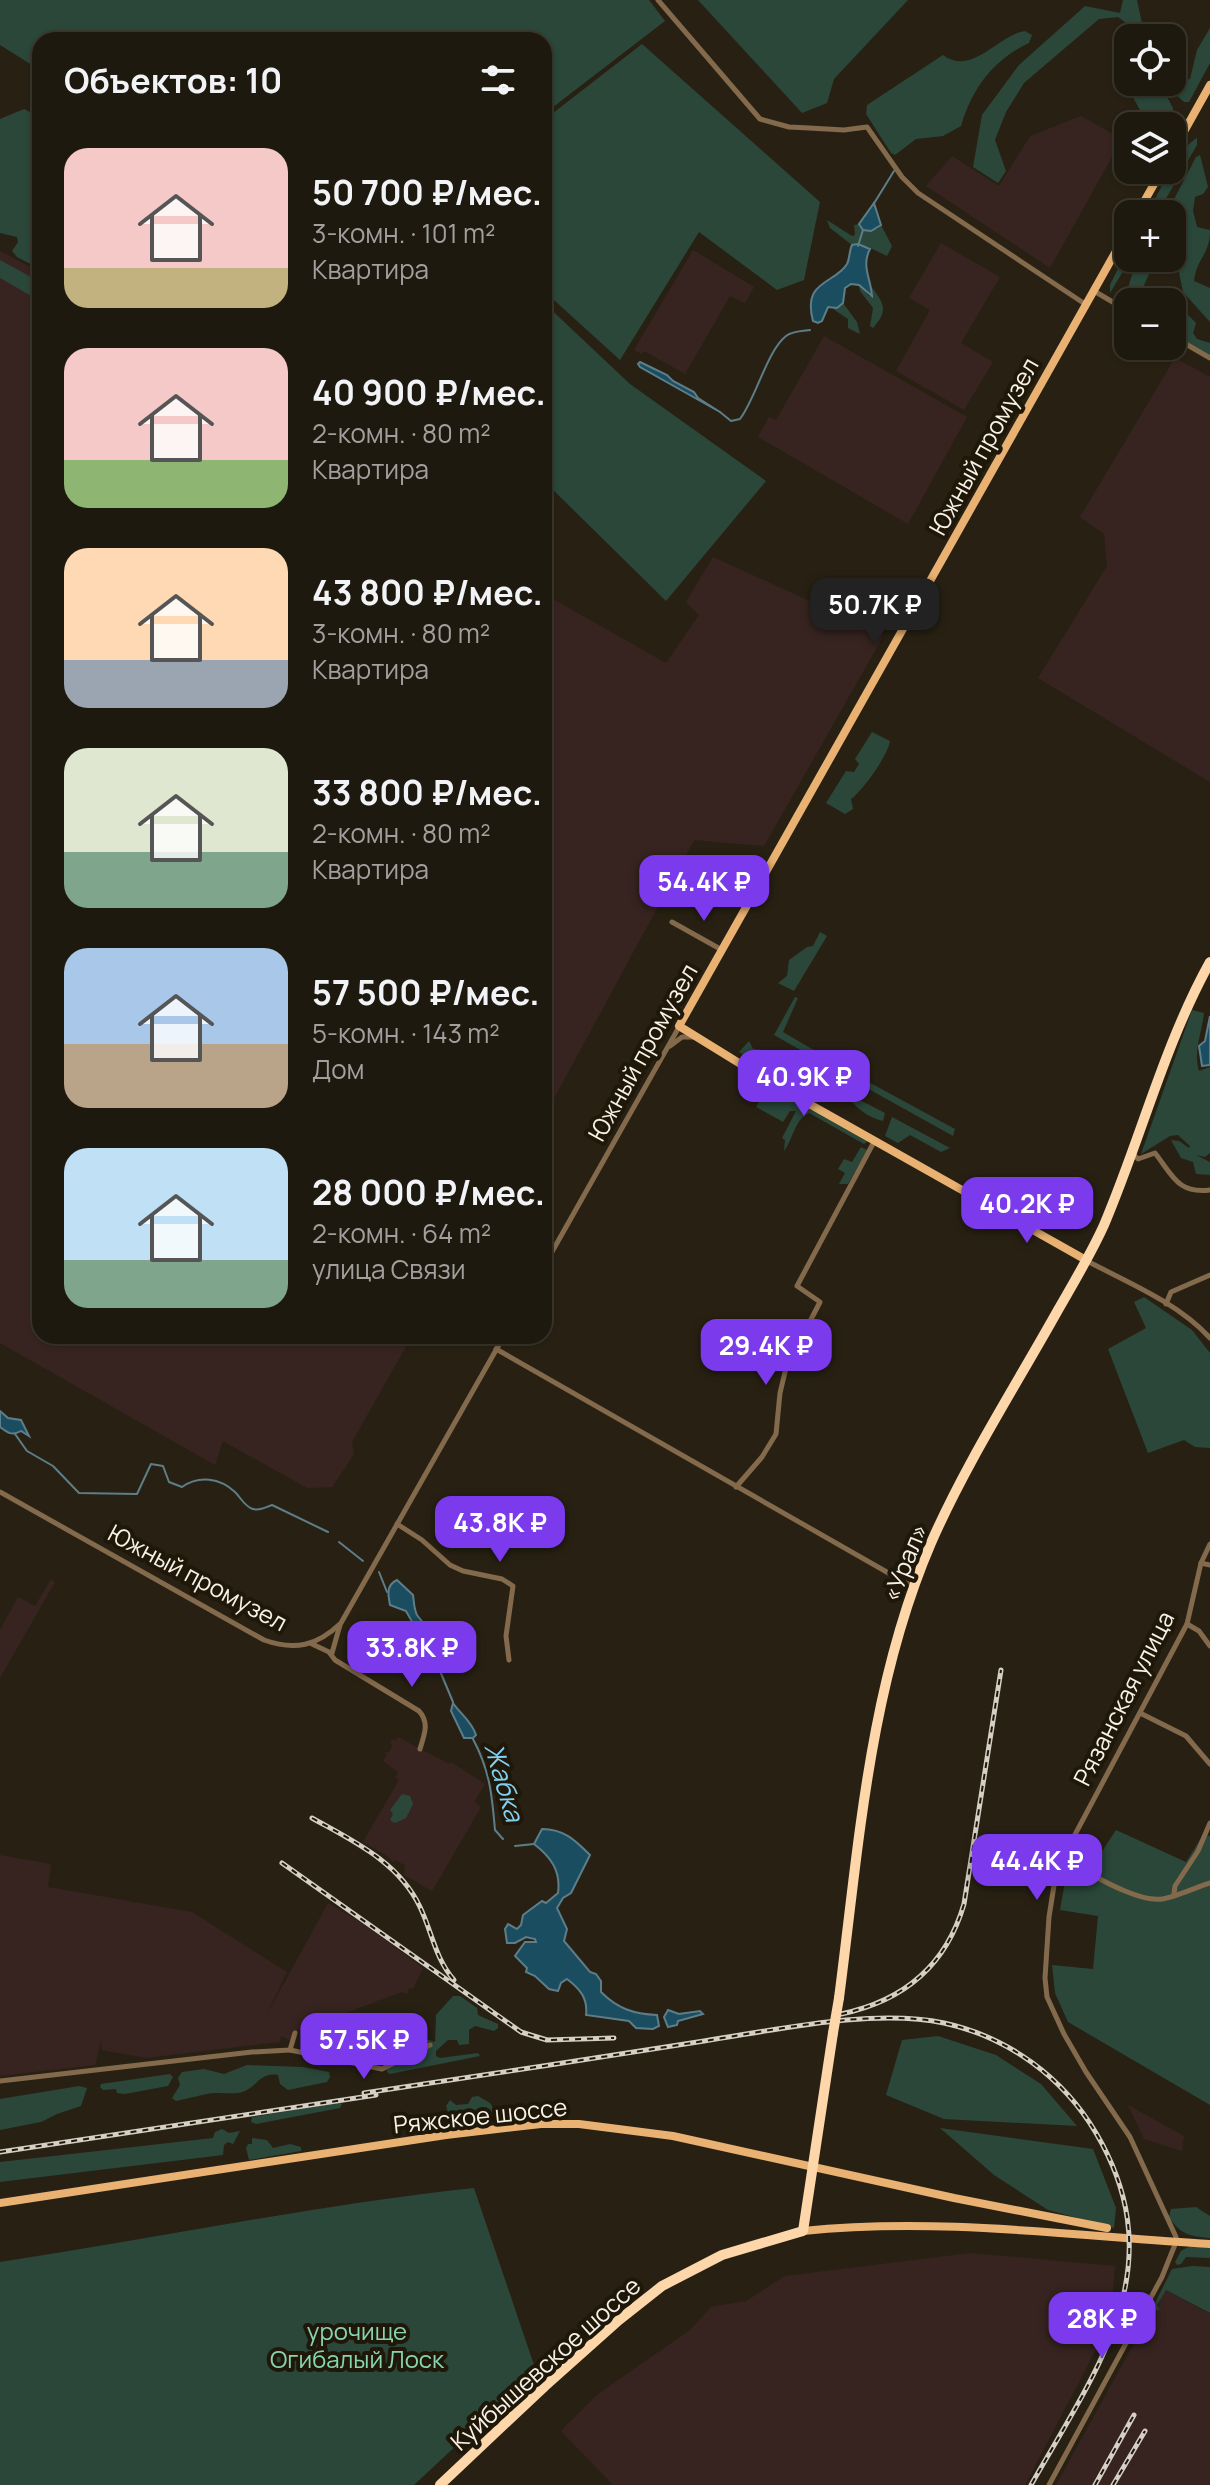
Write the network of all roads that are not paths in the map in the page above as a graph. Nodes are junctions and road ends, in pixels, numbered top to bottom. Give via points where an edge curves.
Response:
1 (658, 0) edge
2 (1210, 85) edge
3 (1186, 128) edge
4 (1114, 255) edge
5 (1094, 291) junction
6 (1114, 303) edge
7 (1086, 304) junction
8 (1186, 344) edge
9 (1210, 358) edge
10 (672, 922) dead end
11 (722, 950) junction
12 (1210, 962) edge
13 (691, 1003) junction
14 (679, 1026) junction
15 (698, 1038) junction
16 (666, 1049) junction
17 (875, 1140) junction
18 (1131, 1153) junction
19 (1210, 1190) edge
20 (552, 1252) edge
21 (1086, 1260) junction
22 (1210, 1275) edge
23 (1166, 1304) junction
24 (1210, 1338) edge
25 (499, 1344) edge
26 (496, 1349) junction
27 (736, 1487) junction
28 (0, 1492) edge
29 (397, 1524) junction
30 (1210, 1544) edge
31 (1201, 1563) junction
32 (1210, 1565) edge
33 (913, 1587) junction
34 (341, 1623) junction
35 (1187, 1624) junction
36 (311, 1643) junction
37 (1210, 1646) edge
38 (332, 1654) junction
39 (509, 1660) dead end
40 (1140, 1713) junction
41 (420, 1749) dead end
42 (1210, 1764) edge
43 (1210, 1823) edge
44 (1062, 1859) junction
45 (1210, 1883) edge
46 (1174, 1894) junction
47 (295, 2033) dead end
48 (430, 2045) dead end
49 (290, 2050) junction
50 (0, 2081) edge
51 (811, 2166) junction
52 (0, 2203) edge
53 (1054, 2217) junction
54 (1091, 2230) junction
55 (803, 2231) junction
56 (1107, 2231) junction
57 (1056, 2232) junction
58 (1176, 2239) junction
59 (1210, 2242) edge
60 (440, 2485) edge
61 (1049, 2485) edge

1 - 7 street via 760,119 789,127 867,127 918,193
2 - 3 main road
4 - 5 main road, Южный промузел
5 - 6 street
5 - 7 main road, Южный промузел
7 - 11 main road, Южный промузел
8 - 9 street
10 - 11 street
11 - 13 main road, Южный промузел
12 - 18 highway, «Урал» via 1171,1042
13 - 14 main road, Южный промузел
13 - 15 main road via 689,1023
14 - 15 main road
14 - 16 street, Южный промузел
15 - 16 street via 682,1037
15 - 17 main road
16 - 20 street, Южный промузел
17 - 21 main road
17 - 27 street via 797,1286 820,1302 786,1368 776,1434
18 - 19 street via 1138,1159 1155,1153 1185,1189
18 - 21 highway, «Урал»
21 - 23 street
21 - 33 highway, «Урал» via 957,1489
22 - 23 street via 1171,1292
23 - 24 street
25 - 26 street, Южный промузел
26 - 27 street
26 - 29 street, Южный промузел
27 - 33 street
28 - 36 street, Южный промузел via 264,1640 288,1647
29 - 34 street, Южный промузел
29 - 39 street via 450,1565 513,1586 506,1636
30 - 31 street, Рязанская улица
31 - 32 street
31 - 35 street, Рязанская улица
33 - 51 highway, «Урал», bridge via 878,1711
34 - 36 street, Южный промузел
34 - 38 street
35 - 37 street
35 - 40 street, Рязанская улица
36 - 38 street
38 - 41 street via 425,1717
40 - 42 street via 1186,1736
40 - 44 street, Рязанская улица
43 - 46 street
44 - 46 street via 1145,1899
44 - 58 street, Рязанская улица via 1049,1917 1047,1997 1086,2072 1130,2137
45 - 46 street
47 - 49 street
48 - 49 street via 382,2069
49 - 50 street
51 - 52 main road, Ряжское шоссе via 637,2129 541,2124
51 - 53 main road, Ряжское шоссе
51 - 55 highway, «Урал»
53 - 54 main road, Ряжское шоссе
53 - 56 main road, Ряжское шоссе
54 - 56 main road, Ряжское шоссе
54 - 57 main road, Куйбышевское шоссе
55 - 57 main road, Куйбышевское шоссе via 883,2226
55 - 60 highway, Куйбышевское шоссе via 722,2255 662,2286
56 - 57 main road, Куйбышевское шоссе
56 - 58 main road, Куйбышевское шоссе
58 - 59 main road, Куйбышевское шоссе
58 - 61 street via 1162,2277

